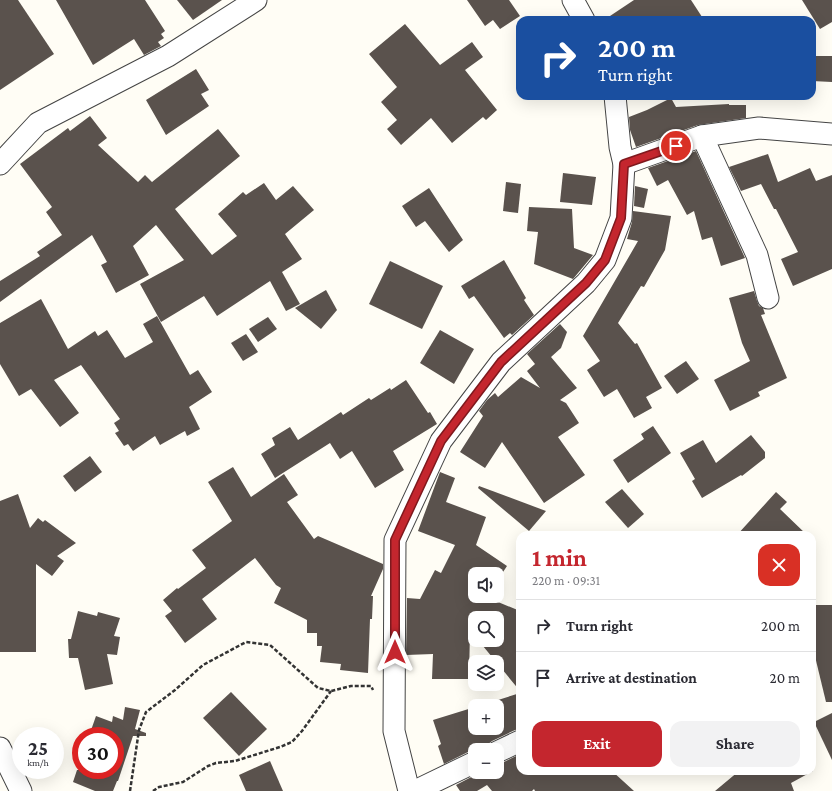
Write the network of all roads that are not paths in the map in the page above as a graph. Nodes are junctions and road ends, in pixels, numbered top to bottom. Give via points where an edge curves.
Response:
1 (256, 0) edge
2 (615, 100) edge
3 (832, 134) edge
4 (702, 136) junction
5 (0, 164) edge
6 (624, 164) junction
7 (768, 298) dead end
8 (516, 743) edge
9 (0, 748) edge
10 (504, 749) edge
11 (468, 765) edge
12 (21, 791) edge
13 (409, 791) edge
14 (415, 791) edge

1 - 5 street via 168,56 38,123
2 - 6 street
3 - 4 street via 759,128
4 - 6 street
4 - 7 street via 757,256
6 - 13 street via 621,218 605,260 586,283 501,362 441,441 395,540 394,732
8 - 10 street
9 - 12 street
11 - 14 street

